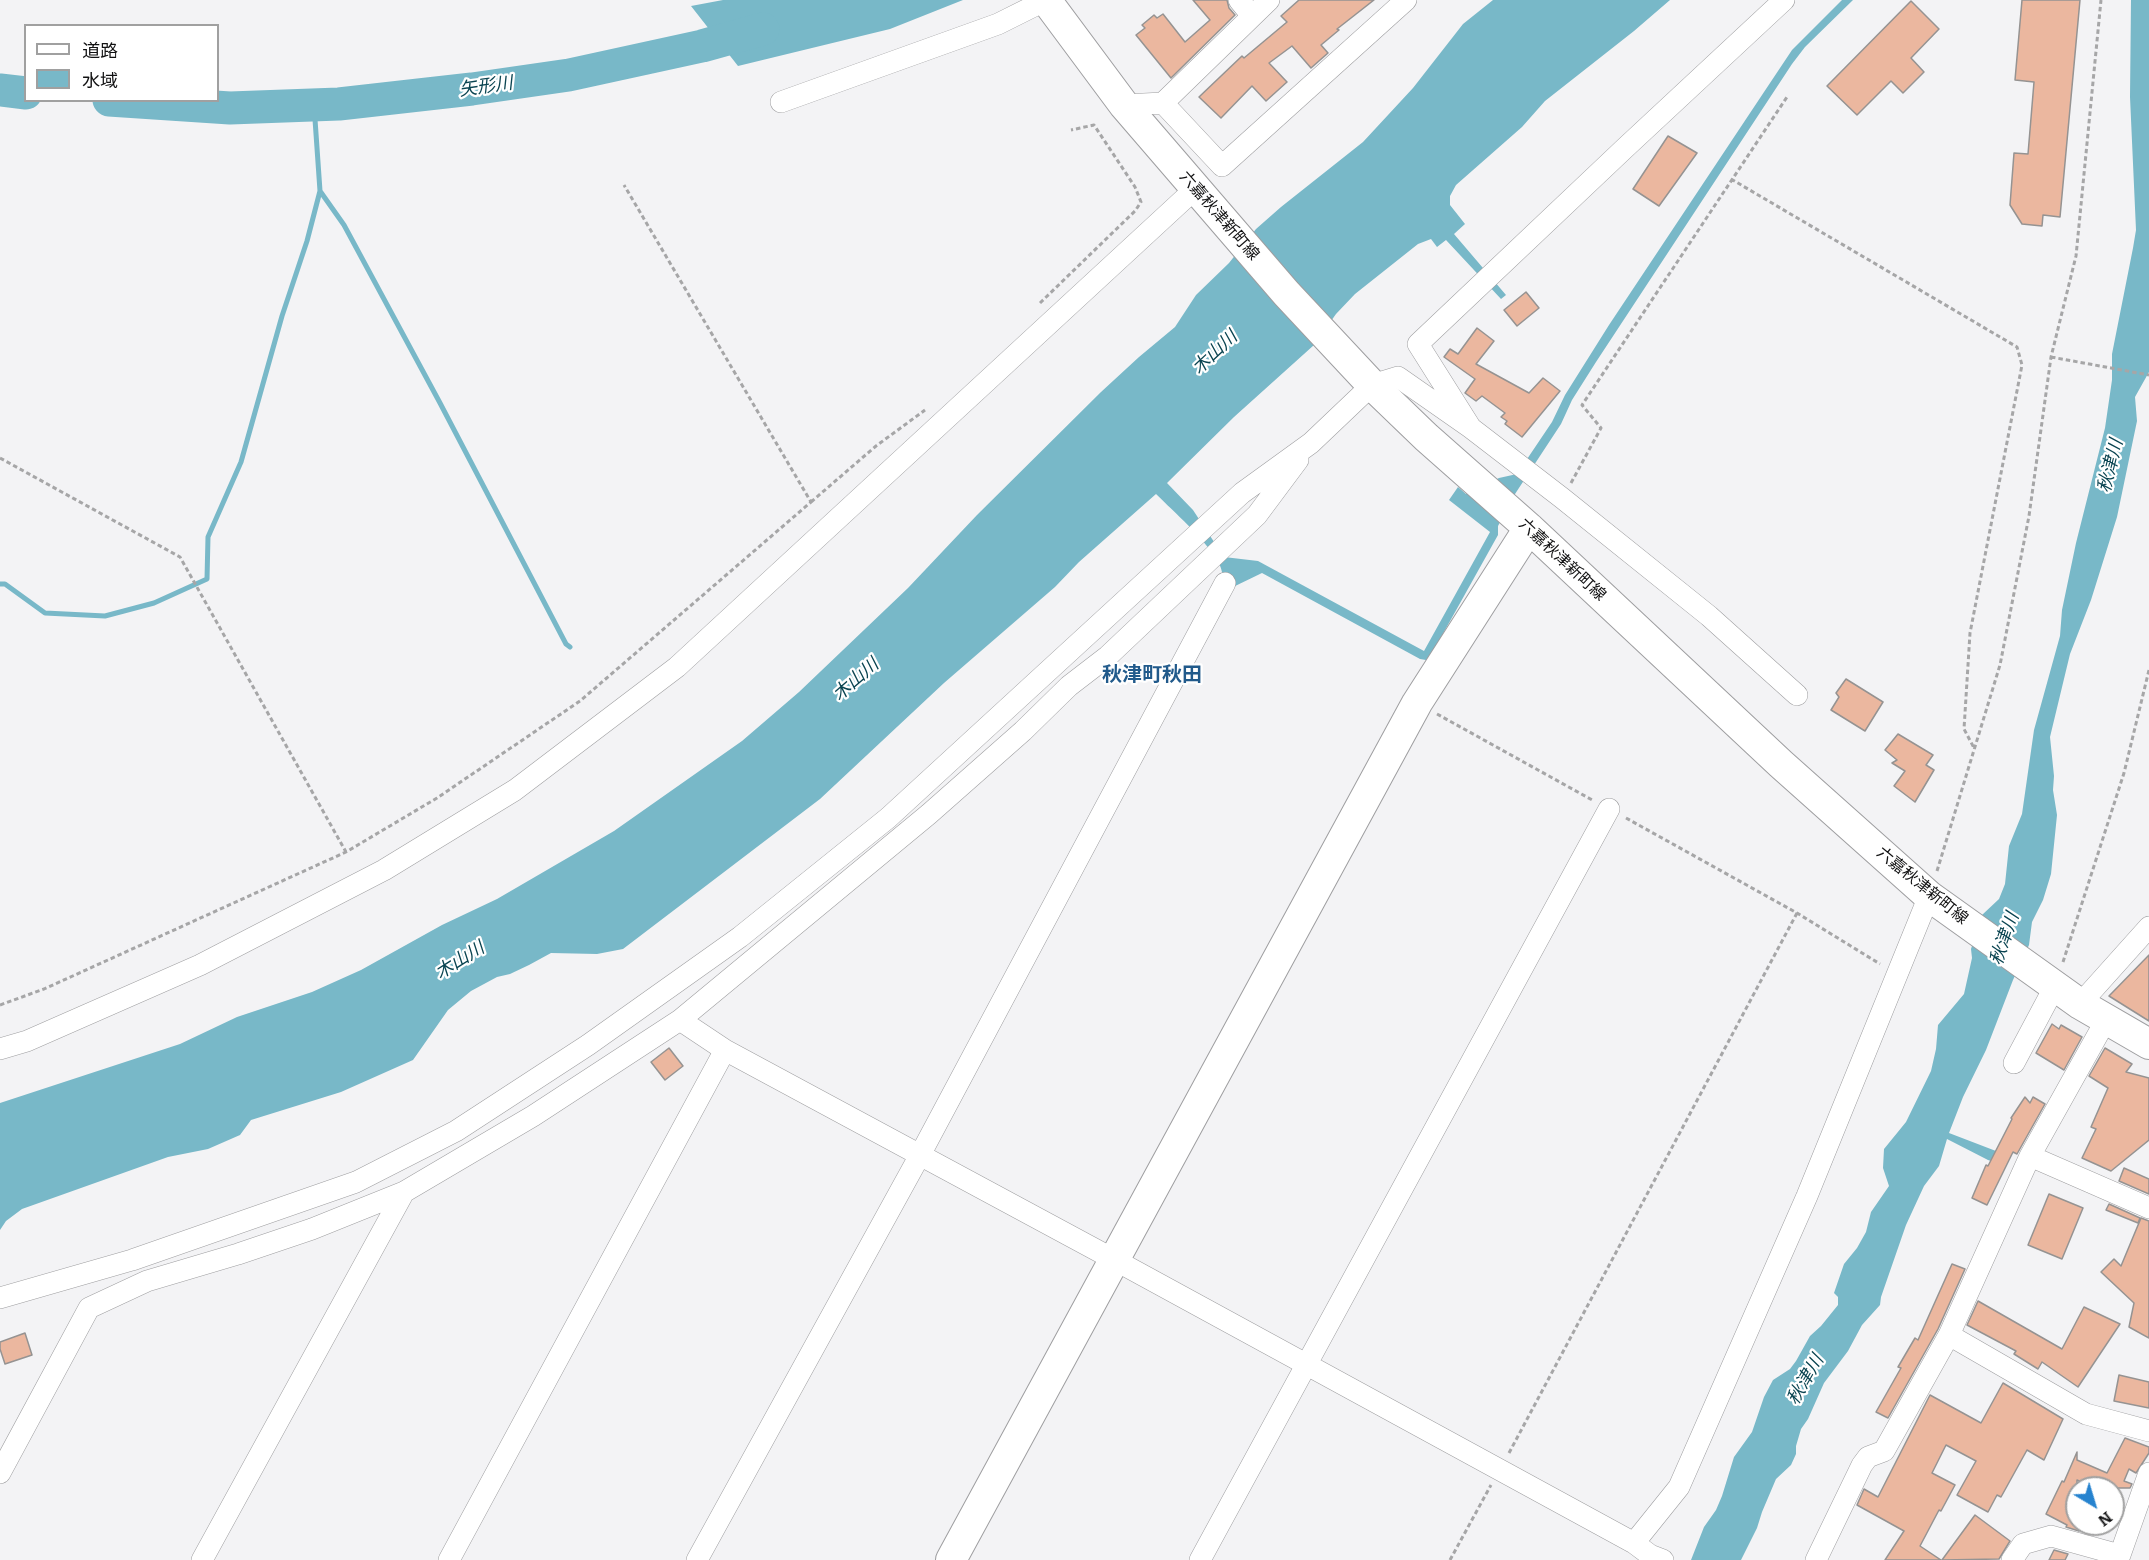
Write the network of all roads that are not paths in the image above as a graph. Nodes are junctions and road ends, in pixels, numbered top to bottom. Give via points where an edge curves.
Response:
1 (1046, 0) edge
2 (1269, 0) edge
3 (1406, 0) edge
4 (1784, 0) edge
5 (1245, 8) edge
6 (781, 102) dead end
7 (1163, 103) junction
8 (1124, 105) junction
9 (1196, 188) junction
10 (1371, 385) junction
11 (1471, 428) junction
12 (1311, 443) junction
13 (1529, 528) junction
14 (1225, 584) dead end
15 (1797, 695) dead end
16 (1609, 809) road end
17 (1929, 896) junction
18 (2149, 927) edge
19 (2055, 986) junction
20 (2080, 1004) junction
21 (680, 1020) junction
22 (2106, 1020) junction
23 (2149, 1044) edge
24 (0, 1050) edge
25 (725, 1050) junction
26 (2014, 1064) dead end
27 (920, 1155) junction
28 (2030, 1156) junction
29 (404, 1192) junction
30 (2149, 1208) edge
31 (1113, 1259) junction
32 (0, 1298) edge
33 (1949, 1335) junction
34 (1307, 1365) junction
35 (2149, 1431) edge
36 (0, 1473) edge
37 (2149, 1473) edge
38 (1649, 1553) edge
39 (202, 1560) edge
40 (449, 1560) edge
41 (697, 1560) edge
42 (951, 1560) edge
43 (1200, 1560) edge
44 (1816, 1560) edge
45 (2012, 1560) edge

1 - 6 street via 998,24
1 - 8 main road, 六嘉秋津新町線
2 - 5 street
3 - 7 street via 1222,166
4 - 11 street via 1418,344
5 - 7 street
7 - 8 street
8 - 9 main road, 六嘉秋津新町線
9 - 10 main road, 六嘉秋津新町線
9 - 24 street via 677,668 515,790 384,870 200,965
10 - 11 street via 1398,377
10 - 12 street
10 - 13 main road, 六嘉秋津新町線
11 - 15 street via 1709,616
12 - 21 street via 1257,515 1108,656 1069,686 929,814
12 - 32 street via 1242,493 888,818 740,937 475,1119 356,1182 132,1260
13 - 17 main road, 六嘉秋津新町線 via 1781,764
13 - 31 main road via 1417,703
14 - 27 street
16 - 34 street
17 - 19 main road, 六嘉秋津新町線
17 - 38 street via 1807,1196
18 - 20 street
19 - 20 main road, 六嘉秋津新町線
19 - 26 street
20 - 22 main road, 六嘉秋津新町線
21 - 25 street
21 - 29 street via 533,1116
22 - 23 main road, 六嘉秋津新町線
22 - 28 street
25 - 27 street
25 - 40 street
27 - 31 street
27 - 41 street
28 - 30 street
28 - 33 street
29 - 36 street via 312,1229 147,1281 89,1308
29 - 39 street
31 - 34 street
31 - 42 main road
33 - 35 street via 2086,1414
33 - 44 street via 1884,1450 1868,1457 1862,1465
34 - 38 street
34 - 43 street
37 - 45 street via 2120,1555 2051,1536 2023,1544

